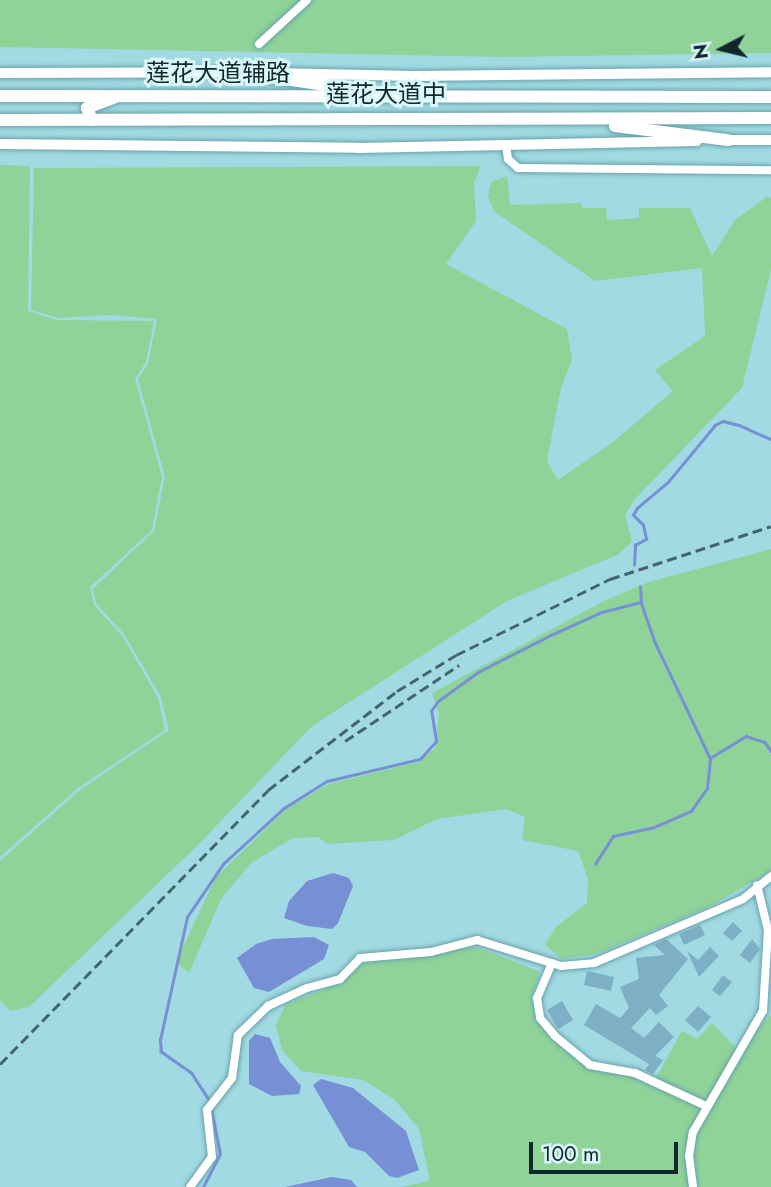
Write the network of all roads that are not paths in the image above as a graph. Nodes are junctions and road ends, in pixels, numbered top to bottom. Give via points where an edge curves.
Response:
1 (307, 0) edge
2 (259, 44) dead end
3 (237, 72) junction
4 (771, 72) edge
5 (0, 73) edge
6 (381, 93) junction
7 (126, 94) junction
8 (0, 96) edge
9 (771, 97) edge
10 (771, 118) edge
11 (0, 120) edge
12 (92, 120) junction
13 (566, 120) junction
14 (728, 140) junction
15 (771, 140) edge
16 (0, 144) edge
17 (506, 145) junction
18 (771, 170) edge
19 (771, 876) edge
20 (757, 886) junction
21 (552, 963) junction
22 (706, 1106) junction
23 (190, 1187) edge
24 (693, 1187) edge

1 - 2 street
3 - 4 street, 莲花大道辅路 via 414,76
3 - 5 street, 莲花大道辅路
3 - 6 main road
6 - 7 main road, 莲花大道中
6 - 9 main road, 莲花大道中
7 - 8 main road, 莲花大道中
7 - 12 main road via 87,108
10 - 13 main road, 莲花大道中
11 - 12 main road, 莲花大道中
12 - 13 main road, 莲花大道中
13 - 14 main road
14 - 15 street
14 - 17 street
16 - 17 street
17 - 18 street via 508,159 518,168
19 - 20 street
20 - 21 street via 743,899 613,956 594,963
20 - 22 street via 768,930 764,1012
21 - 22 street via 537,998 540,1018 555,1036 590,1065 635,1073
21 - 23 street via 477,940 431,952 360,958 340,979 268,1006 238,1035 232,1078 207,1111 212,1157
22 - 24 street via 691,1144

